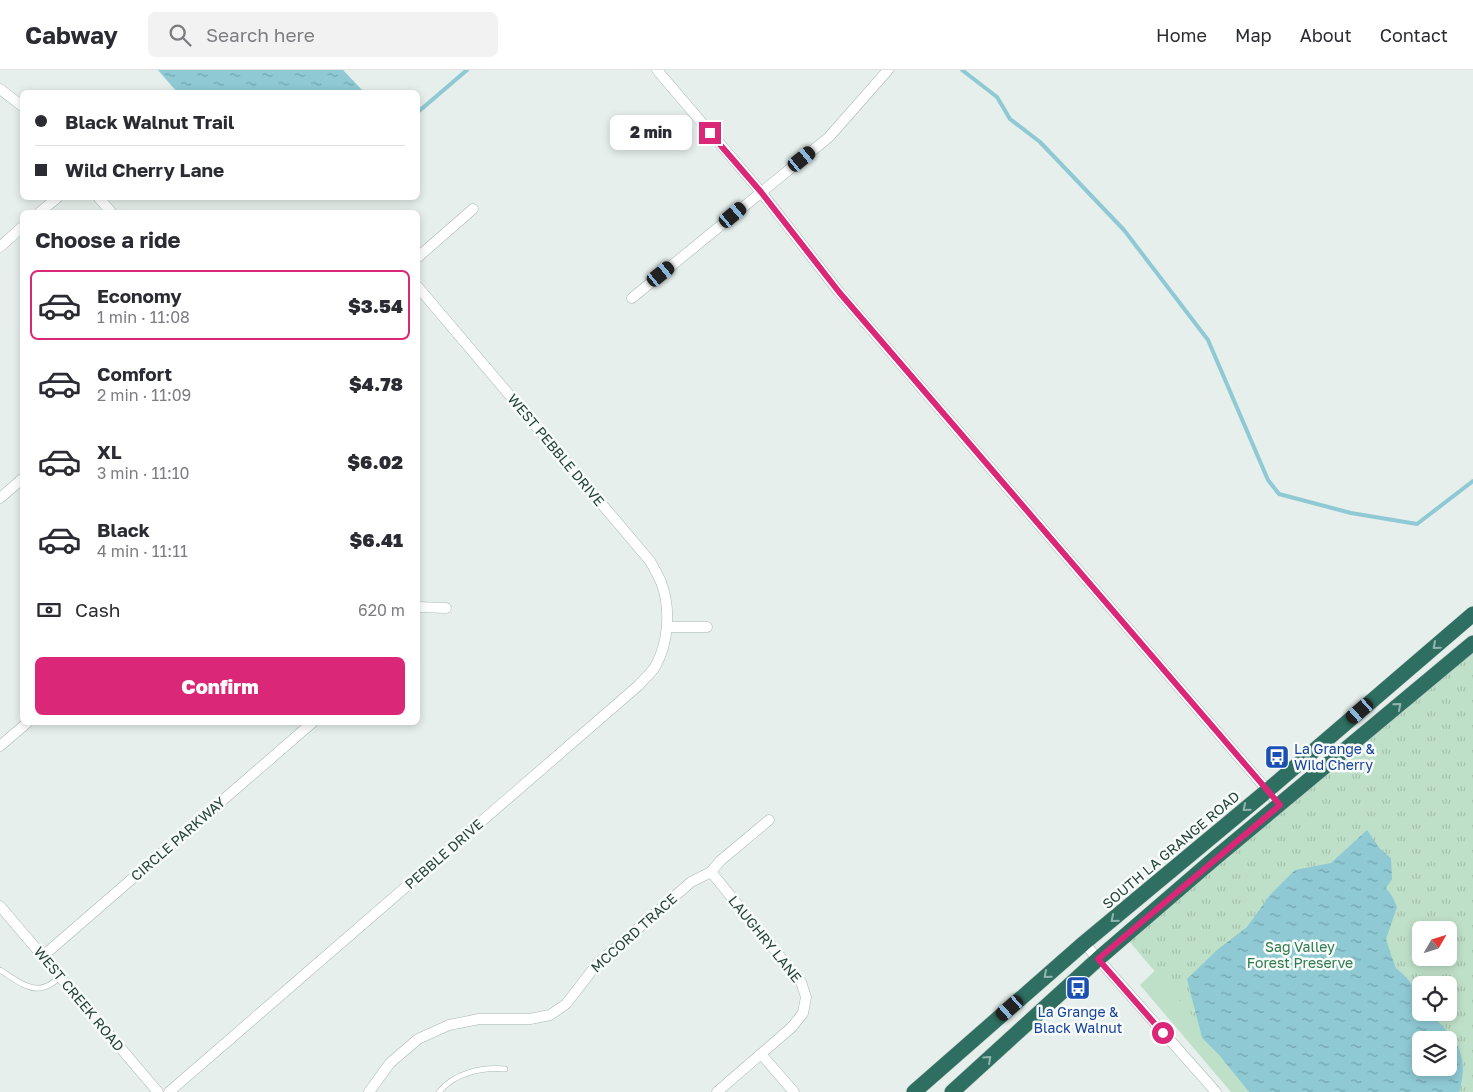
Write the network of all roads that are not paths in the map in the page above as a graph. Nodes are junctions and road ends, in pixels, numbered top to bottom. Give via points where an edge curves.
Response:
1 (657, 70) edge
2 (888, 70) edge
3 (0, 89) edge
4 (20, 104) edge
5 (761, 192) junction
6 (55, 200) edge
7 (101, 200) edge
8 (473, 209) dead end
9 (42, 210) edge
10 (109, 210) edge
11 (20, 229) edge
12 (0, 247) edge
13 (420, 255) edge
14 (420, 289) edge
15 (632, 298) dead end
16 (20, 481) edge
17 (0, 498) edge
18 (420, 608) edge
19 (446, 608) dead end
20 (1473, 614) edge
21 (667, 627) junction
22 (707, 627) dead end
23 (1473, 643) edge
24 (24, 725) edge
25 (310, 725) edge
26 (0, 746) edge
27 (1268, 790) junction
28 (1280, 805) junction
29 (769, 820) dead end
30 (711, 872) junction
31 (0, 906) edge
32 (1084, 944) junction
33 (42, 956) junction
34 (1098, 959) junction
35 (0, 970) edge
36 (60, 977) junction
37 (761, 1054) junction
38 (505, 1069) dead end
39 (158, 1092) edge
40 (169, 1092) edge
41 (368, 1092) edge
42 (439, 1092) edge
43 (717, 1092) edge
44 (794, 1092) edge
45 (914, 1092) edge
46 (952, 1092) edge
47 (1216, 1092) edge

1 - 5 street
2 - 5 street via 829,137
3 - 4 street
5 - 15 street
5 - 27 street via 839,292
6 - 9 street
7 - 10 street
8 - 13 street
11 - 12 street
14 - 21 street, WEST PEBBLE DRIVE via 650,561 661,582 667,607
16 - 17 street
18 - 19 street
20 -> 27 highway, SOUTH LA GRANGE ROAD
21 - 22 street
21 - 40 street, PEBBLE DRIVE via 655,667 640,685
28 -> 23 highway
24 - 26 street
25 - 33 street, CIRCLE PARKWAY
27 - 28 street
27 -> 32 highway, SOUTH LA GRANGE ROAD
28 - 34 highway
29 - 30 street, MCCORD TRACE
30 - 37 street, LAUGHRY LANE via 801,982 806,997 803,1013 792,1027
30 - 41 street, MCCORD TRACE via 691,882 597,964 566,1004 550,1014 530,1019 479,1019 449,1025 418,1039 390,1063
31 - 33 street, WEST CREEK ROAD
32 - 34 street
32 -> 45 highway, SOUTH LA GRANGE ROAD
33 - 36 street, WEST CREEK ROAD
46 -> 34 highway
34 - 47 street
35 - 36 lane via 35,989 46,987
36 - 39 street, WEST CREEK ROAD
37 - 43 street, LAUGHRY LANE
37 - 44 street
38 - 42 lane via 490,1068 469,1073 445,1085

